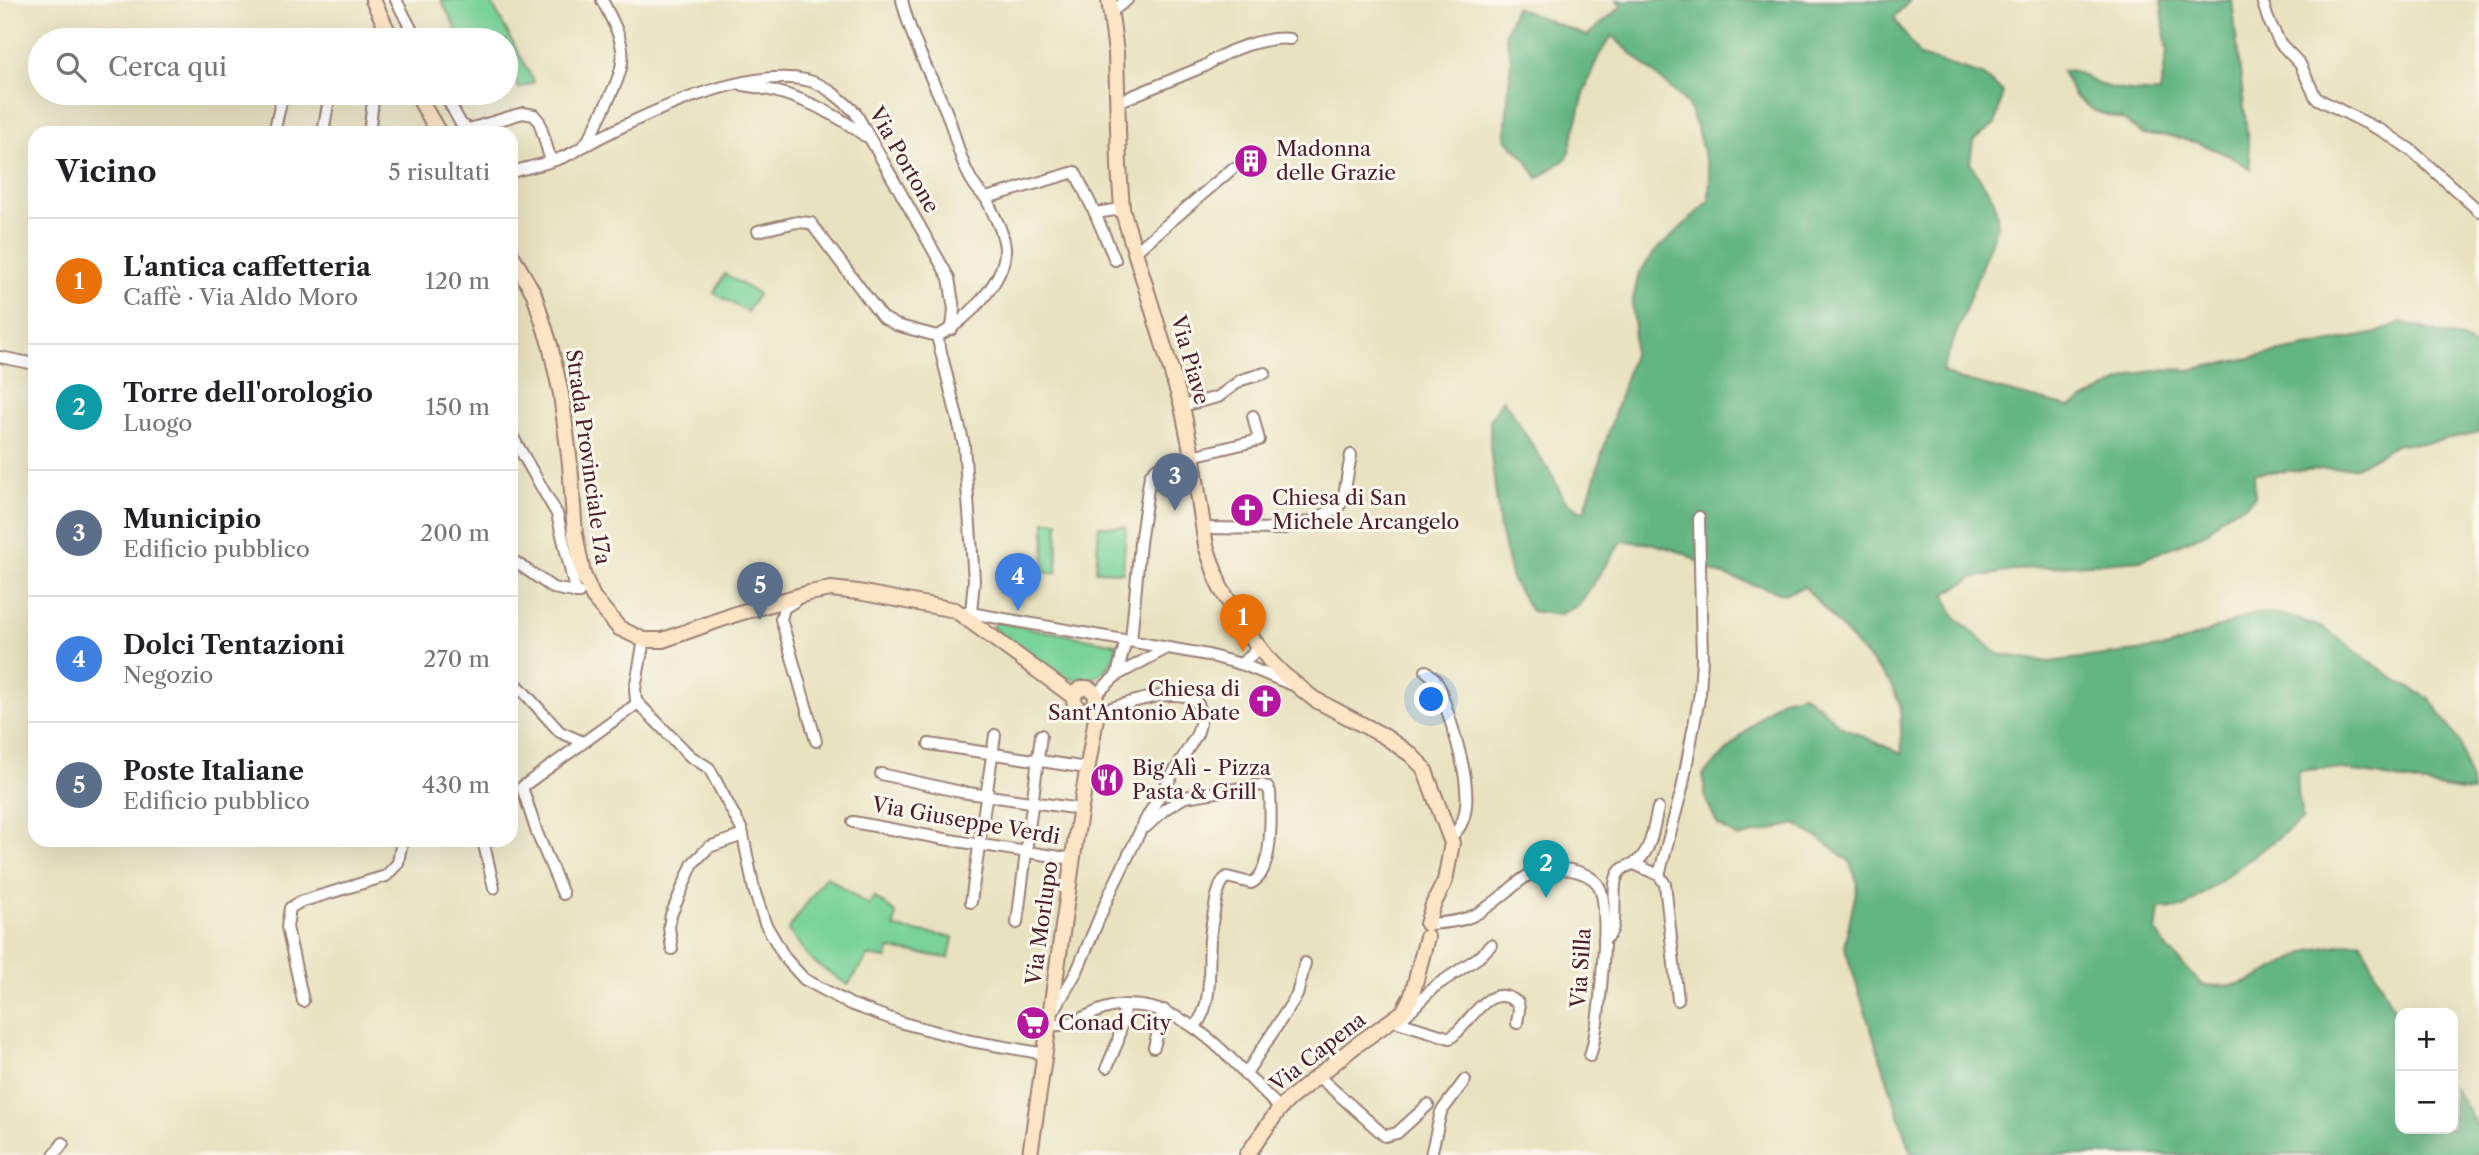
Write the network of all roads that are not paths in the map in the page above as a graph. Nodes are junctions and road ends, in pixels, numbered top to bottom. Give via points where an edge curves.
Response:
1 (373, 0) edge
2 (396, 0) edge
3 (602, 0) edge
4 (902, 0) edge
5 (1127, 0) edge
6 (2262, 0) edge
7 (1110, 6) edge
8 (386, 28) edge
9 (411, 28) edge
10 (1290, 39) dead end
11 (738, 85) junction
12 (1118, 102) junction
13 (281, 105) edge
14 (328, 105) edge
15 (372, 105) edge
16 (423, 105) edge
17 (450, 105) edge
18 (276, 124) dead end
19 (324, 126) edge
20 (370, 126) edge
21 (435, 126) edge
22 (465, 126) edge
23 (479, 126) edge
24 (870, 139) junction
25 (584, 146) junction
26 (551, 160) junction
27 (1232, 169) dead end
28 (518, 171) edge
29 (985, 198) junction
30 (1122, 208) junction
31 (2479, 211) edge
32 (1095, 213) junction
33 (758, 231) dead end
34 (1135, 252) junction
35 (1115, 260) dead end
36 (518, 266) edge
37 (952, 329) junction
38 (937, 336) junction
39 (0, 357) edge
40 (28, 363) edge
41 (1265, 373) dead end
42 (1182, 406) junction
43 (1253, 416) dead end
44 (518, 446) edge
45 (1351, 455) dead end
46 (1193, 458) junction
47 (1699, 517) dead end
48 (1203, 528) junction
49 (518, 564) edge
50 (583, 592) junction
51 (809, 593) junction
52 (955, 610) junction
53 (971, 613) junction
54 (644, 640) junction
55 (1129, 640) junction
56 (1256, 643) junction
57 (1145, 644) junction
58 (1167, 648) junction
59 (1147, 660) junction
60 (1240, 664) junction
61 (1426, 671) dead end
62 (1117, 675) junction
63 (518, 686) edge
64 (1299, 688) junction
65 (1076, 702) junction
66 (638, 703) junction
67 (1096, 703) junction
68 (1041, 734) dead end
69 (995, 735) dead end
70 (1092, 738) junction
71 (816, 741) dead end
72 (583, 742) junction
73 (929, 744) dead end
74 (993, 753) junction
75 (1037, 760) junction
76 (1087, 768) junction
77 (881, 774) dead end
78 (522, 787) junction
79 (518, 789) edge
80 (986, 796) junction
81 (1032, 802) junction
82 (1658, 808) dead end
83 (1080, 809) junction
84 (853, 821) dead end
85 (1142, 831) junction
86 (743, 835) junction
87 (1451, 836) junction
88 (979, 844) junction
89 (401, 847) edge
90 (485, 847) edge
91 (1026, 852) junction
92 (1073, 859) junction
93 (1634, 864) junction
94 (1659, 875) junction
95 (494, 888) dead end
96 (563, 894) dead end
97 (971, 902) dead end
98 (1017, 923) dead end
99 (1427, 926) junction
100 (1604, 939) junction
101 (1491, 945) dead end
102 (672, 949) dead end
103 (1306, 963) dead end
104 (1678, 1000) dead end
105 (303, 1001) dead end
106 (1125, 1005) junction
107 (1164, 1010) junction
108 (1050, 1021) junction
109 (1396, 1021) junction
110 (1517, 1023) dead end
111 (1194, 1027) junction
112 (1154, 1047) dead end
113 (1045, 1054) junction
114 (1590, 1056) dead end
115 (1107, 1067) dead end
116 (1245, 1075) junction
117 (1318, 1076) junction
118 (1465, 1080) dead end
119 (1428, 1105) dead end
120 (1280, 1108) junction
121 (63, 1143) dead end
122 (54, 1155) edge
123 (1030, 1155) edge
124 (1247, 1155) edge
125 (1431, 1155) edge

1 - 8 main road
2 - 9 street
3 - 25 street via 622,41 623,65
4 - 29 street via 966,172
5 - 7 street
6 - 31 street via 2280,43 2300,64 2316,97 2411,150
7 - 12 main road, Via Piave
10 - 12 street via 1272,39 1225,53
11 - 24 street via 776,90 828,110
11 - 24 street, Via Portone via 760,79 808,80 837,95 855,112
11 - 25 street, Via Portone via 675,103
12 - 30 main road, Via Piave
13 - 18 street
14 - 19 street
15 - 20 street
16 - 21 main road
17 - 22 street
23 - 26 street via 523,113 534,115
24 - 37 street, Via Portone via 949,278
25 - 26 street, Via Portone
26 - 28 street, Via Portone
27 - 34 street
29 - 32 street via 1075,172
29 - 37 street via 1003,238 1003,260 988,290
30 - 32 street
30 - 34 main road, Via Piave
32 - 35 street
33 - 38 street via 797,222 813,225 885,319
34 - 42 main road, Via Piave
36 - 50 main road, Strada Provinciale 17a via 534,295 561,394
37 - 38 street
38 - 53 street via 962,435 974,580
39 - 40 street
41 - 42 street via 1241,380 1218,397
42 - 46 main road, Via Piave
43 - 46 street via 1264,439
44 - 50 street via 557,514
45 - 48 street via 1343,501 1312,522 1276,529
46 - 48 main road, Via Piave
46 - 55 street via 1157,468 1150,475
47 - 94 street via 1700,693 1682,789
48 - 56 main road, Via Piave via 1220,587
49 - 50 street via 553,588
50 - 54 main road, Strada Provinciale 17a via 616,625
51 - 52 main road via 841,589
51 - 54 main road via 670,638
51 - 71 street via 784,608 780,617
52 - 53 street
52 - 65 main road
53 - 55 street
54 - 66 street via 635,689
55 - 57 street
55 - 62 street
56 - 60 street
56 - 64 main road, Via Piave
57 - 58 street
57 - 59 street
58 - 59 street
58 - 60 street
59 - 62 street
60 - 64 street
61 - 87 street via 1440,688 1466,785 1463,823
62 - 67 street
63 - 72 street via 560,732
64 - 87 main road, Via Piave via 1416,759 1424,768
65 - 67 main road via 1088,709
65 - 70 main road
66 - 72 street
66 - 86 street via 690,756 708,765
67 - 70 main road, Via Morlupo
67 - 85 street via 1168,694 1190,699 1199,712 1197,734
68 - 75 street
69 - 74 street
70 - 76 main road, Via Morlupo
72 - 78 street
73 - 74 street
74 - 75 street
74 - 80 street
75 - 76 street
75 - 81 street
76 - 83 main road, Via Morlupo
77 - 80 street
78 - 79 street
78 - 96 street
80 - 81 street
80 - 88 street
81 - 83 street
81 - 91 street
82 - 93 street via 1646,849
83 - 92 main road, Via Morlupo
84 - 88 street, Via Giuseppe Verdi
85 - 108 street
85 - 111 street via 1185,797 1261,785 1270,792 1269,848 1259,877 1254,883 1227,877 1221,883 1211,929 1206,999
86 - 102 street via 706,849 693,863 671,915
86 - 113 street via 765,923 785,958 804,979 892,1020
87 - 99 main road via 1447,874
88 - 91 street, Via Giuseppe Verdi
88 - 97 street
89 - 105 street via 398,863 386,876 290,908 287,926
90 - 95 street
91 - 92 street, Via Giuseppe Verdi
91 - 98 street
92 - 108 main road, Via Morlupo
93 - 94 street
93 - 100 street via 1618,873 1613,931
94 - 104 street via 1666,891
99 - 100 street, Via Silla via 1461,921 1482,912 1536,871 1566,870 1597,883 1602,893
99 - 109 main road via 1412,995
100 - 114 street, Via Silla
101 - 109 street
103 - 116 street via 1297,995
106 - 107 street
106 - 108 street via 1066,1025
106 - 115 street
107 - 111 street
107 - 112 street
108 - 113 main road, Via Morlupo
109 - 110 street via 1450,1038 1483,1004 1501,996 1519,1005
109 - 117 main road, Via Capena via 1368,1036
111 - 116 street
113 - 123 main road, Via Morlupo
116 - 120 street
117 - 119 street via 1385,1136 1413,1122
117 - 120 main road, Via Capena
118 - 125 street via 1441,1112
120 - 124 main road, Via Capena
121 - 122 street

